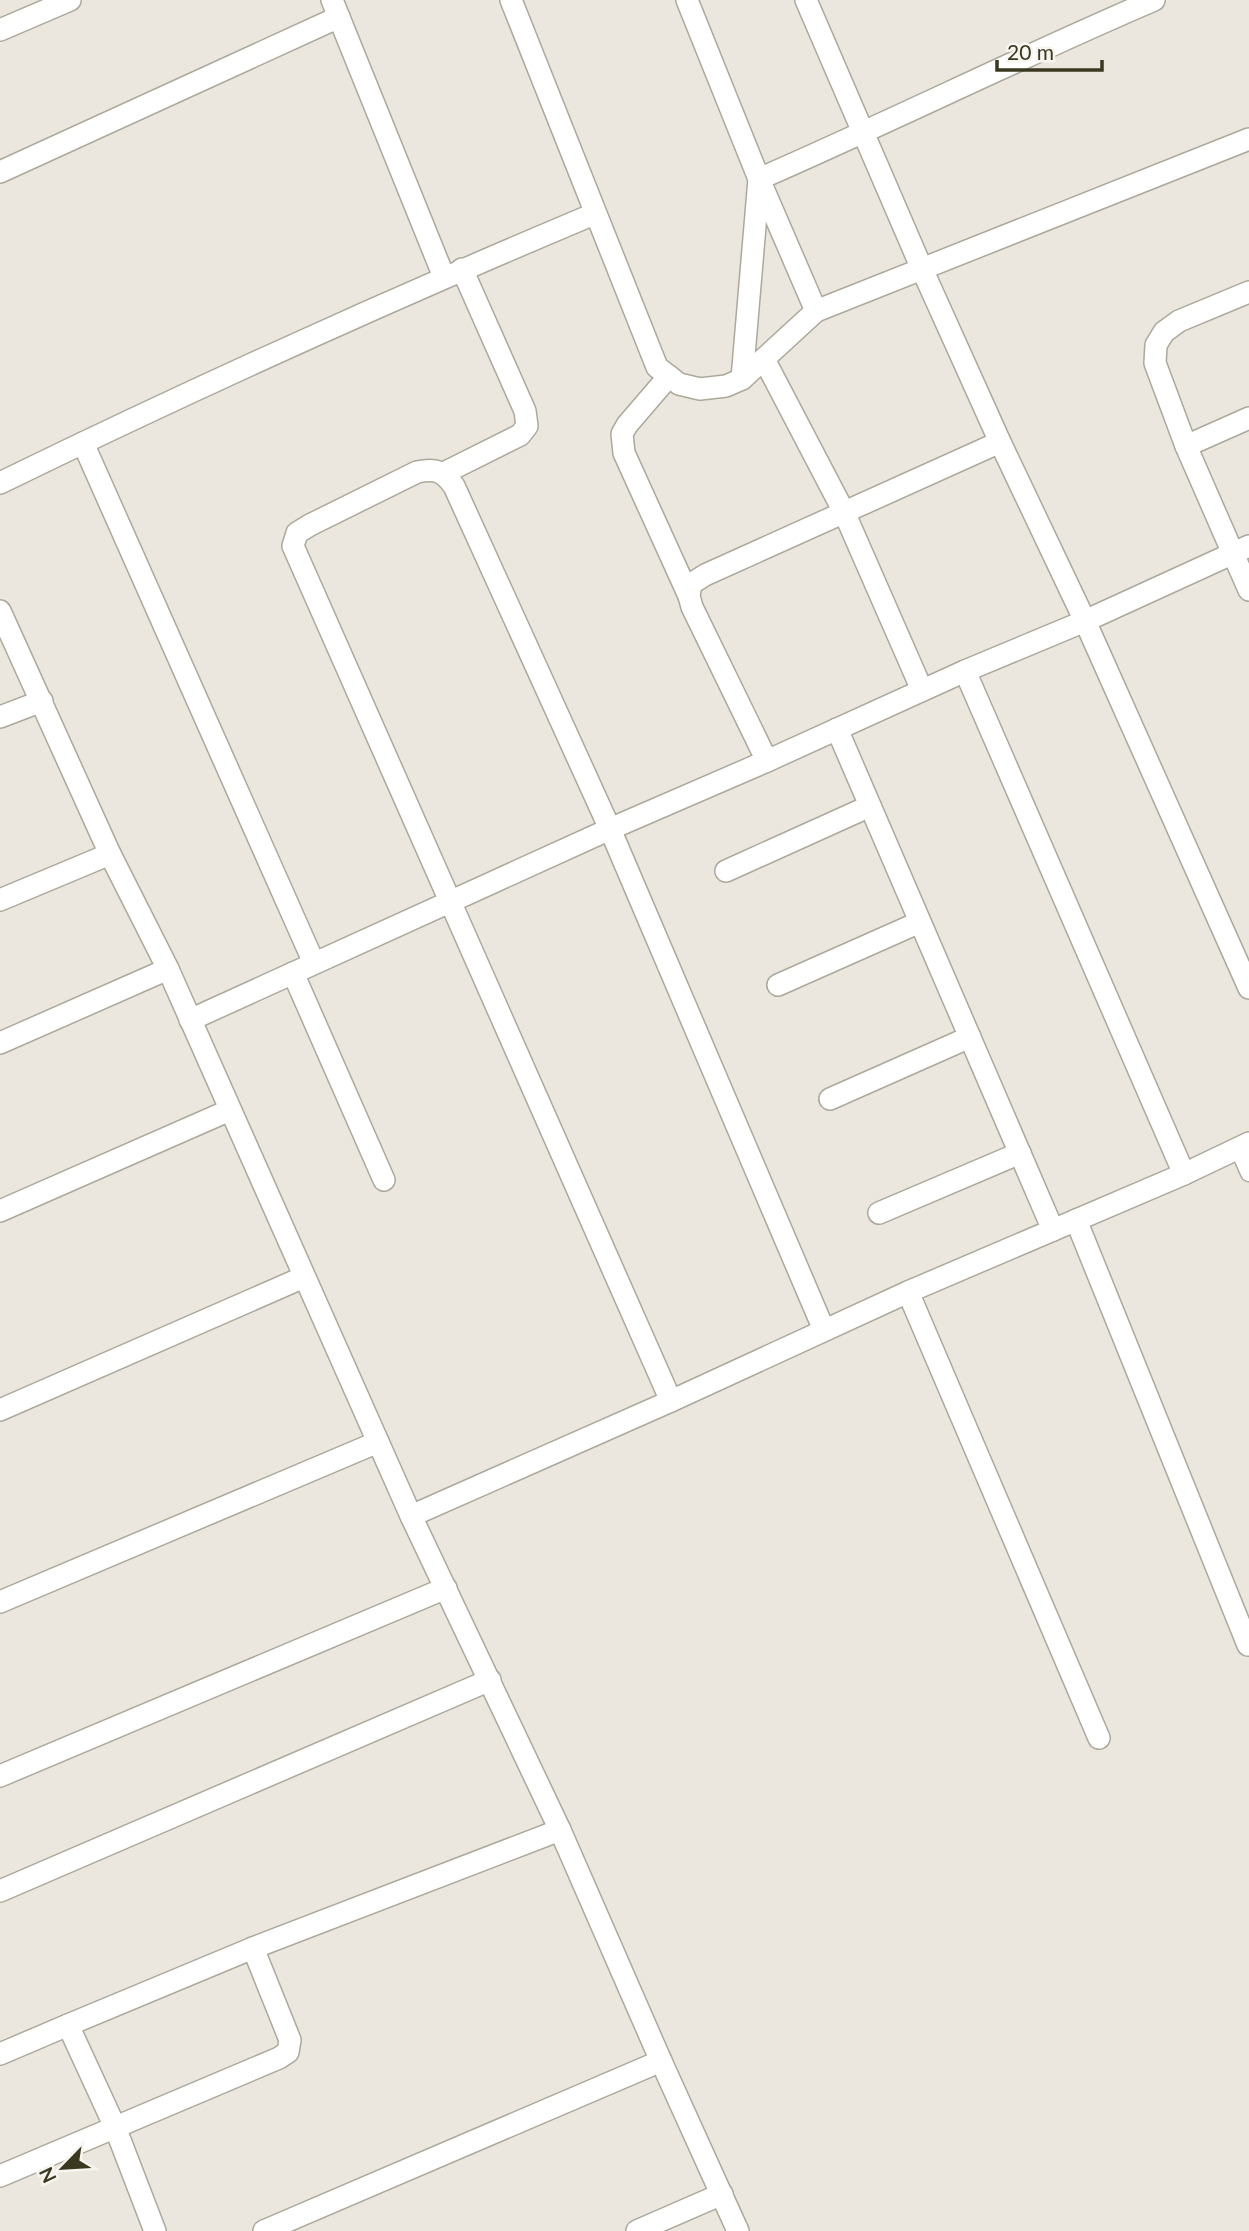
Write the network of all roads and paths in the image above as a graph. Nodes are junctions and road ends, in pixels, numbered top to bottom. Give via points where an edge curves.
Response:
1 (70, 0) edge
2 (511, 0) edge
3 (687, 0) edge
4 (806, 0) edge
5 (1154, 0) edge
6 (39, 6) edge
7 (335, 9) edge
8 (0, 30) edge
9 (864, 133) junction
10 (1249, 139) edge
11 (0, 172) edge
12 (759, 179) junction
13 (594, 214) junction
14 (922, 269) junction
15 (453, 273) junction
16 (1249, 292) edge
17 (816, 311) junction
18 (764, 359) junction
19 (669, 376) junction
20 (742, 379) junction
21 (1249, 418) edge
22 (1000, 442) junction
23 (83, 443) junction
24 (1186, 446) junction
25 (444, 473) junction
26 (0, 483) edge
27 (844, 512) junction
28 (1241, 549) edge
29 (1249, 590) edge
30 (689, 596) junction
31 (0, 611) edge
32 (1085, 621) junction
33 (965, 671) junction
34 (922, 690) junction
35 (42, 701) junction
36 (0, 717) edge
37 (837, 729) junction
38 (767, 761) junction
39 (870, 806) junction
40 (610, 829) junction
41 (110, 854) junction
42 (726, 871) dead end
43 (0, 900) edge
44 (451, 900) junction
45 (920, 922) junction
46 (314, 963) junction
47 (168, 969) junction
48 (293, 973) junction
49 (778, 985) dead end
50 (1249, 988) edge
51 (190, 1020) junction
52 (970, 1037) junction
53 (0, 1043) edge
54 (830, 1099) dead end
55 (230, 1110) junction
56 (1244, 1145) edge
57 (1020, 1153) junction
58 (1249, 1173) edge
59 (1184, 1174) junction
60 (384, 1180) dead end
61 (0, 1211) edge
62 (878, 1213) dead end
63 (1076, 1220) junction
64 (1053, 1230) junction
65 (303, 1277) junction
66 (908, 1292) junction
67 (824, 1330) junction
68 (671, 1401) junction
69 (0, 1410) edge
70 (378, 1442) junction
71 (411, 1516) junction
72 (446, 1588) junction
73 (0, 1602) edge
74 (1248, 1645) edge
75 (490, 1680) junction
76 (1099, 1738) dead end
77 (0, 1776) edge
78 (560, 1830) junction
79 (0, 1891) edge
80 (253, 1948) junction
81 (68, 2025) junction
82 (0, 2054) edge
83 (661, 2061) junction
84 (115, 2127) junction
85 (0, 2176) edge
86 (722, 2194) junction
87 (155, 2231) edge
88 (264, 2231) edge
89 (637, 2231) edge
90 (738, 2231) edge

1 - 6 street
2 - 13 street
3 - 12 street
4 - 9 street
5 - 9 street
6 - 8 street
7 - 11 street
7 - 15 street
9 - 12 street
9 - 14 street
10 - 14 street
12 - 17 street
12 - 20 street
13 - 15 street
13 - 19 street via 657,367
14 - 17 street
14 - 22 street
15 - 23 street
15 - 25 street via 525,411 527,426 520,435
16 - 24 street via 1178,321 1156,345 1155,363
17 - 18 street
18 - 20 street
18 - 27 street
19 - 20 street via 679,384 700,389
19 - 30 street via 622,434 624,453
21 - 24 street
22 - 27 street
22 - 32 street
23 - 26 street
23 - 46 street
24 - 28 street
25 - 40 street via 454,486
25 - 44 street via 432,469 405,478 310,525 297,533 293,546
27 - 30 street via 705,575 691,584
27 - 34 street
28 - 29 street
28 - 32 street
30 - 38 street
31 - 35 street
32 - 33 street
32 - 50 street
33 - 34 street
33 - 59 street
34 - 37 street
35 - 36 street
35 - 41 street
37 - 38 street
37 - 39 street
38 - 40 street
39 - 42 street
39 - 45 street
40 - 44 street
40 - 67 street
41 - 43 street
41 - 47 street
44 - 46 street
44 - 68 street
45 - 49 street
45 - 52 street
46 - 48 street
47 - 51 street
47 - 53 street
48 - 51 street
48 - 60 street
51 - 55 street
52 - 54 street
52 - 57 street
55 - 61 street
55 - 65 street
56 - 58 lane
56 - 59 street
57 - 62 street
57 - 64 street
59 - 63 street
63 - 64 street
63 - 74 street
64 - 66 street
65 - 69 street
65 - 70 street
66 - 67 street
66 - 76 street
67 - 68 street
68 - 71 street
70 - 71 street
70 - 73 street
71 - 72 street
72 - 75 street
72 - 77 street
75 - 78 street
75 - 79 street
78 - 80 street
78 - 83 street
80 - 81 street
80 - 84 street via 290,2040 288,2052
81 - 82 street
81 - 84 street
83 - 86 street
83 - 88 street
84 - 85 street
84 - 87 street
86 - 89 street
86 - 90 street

